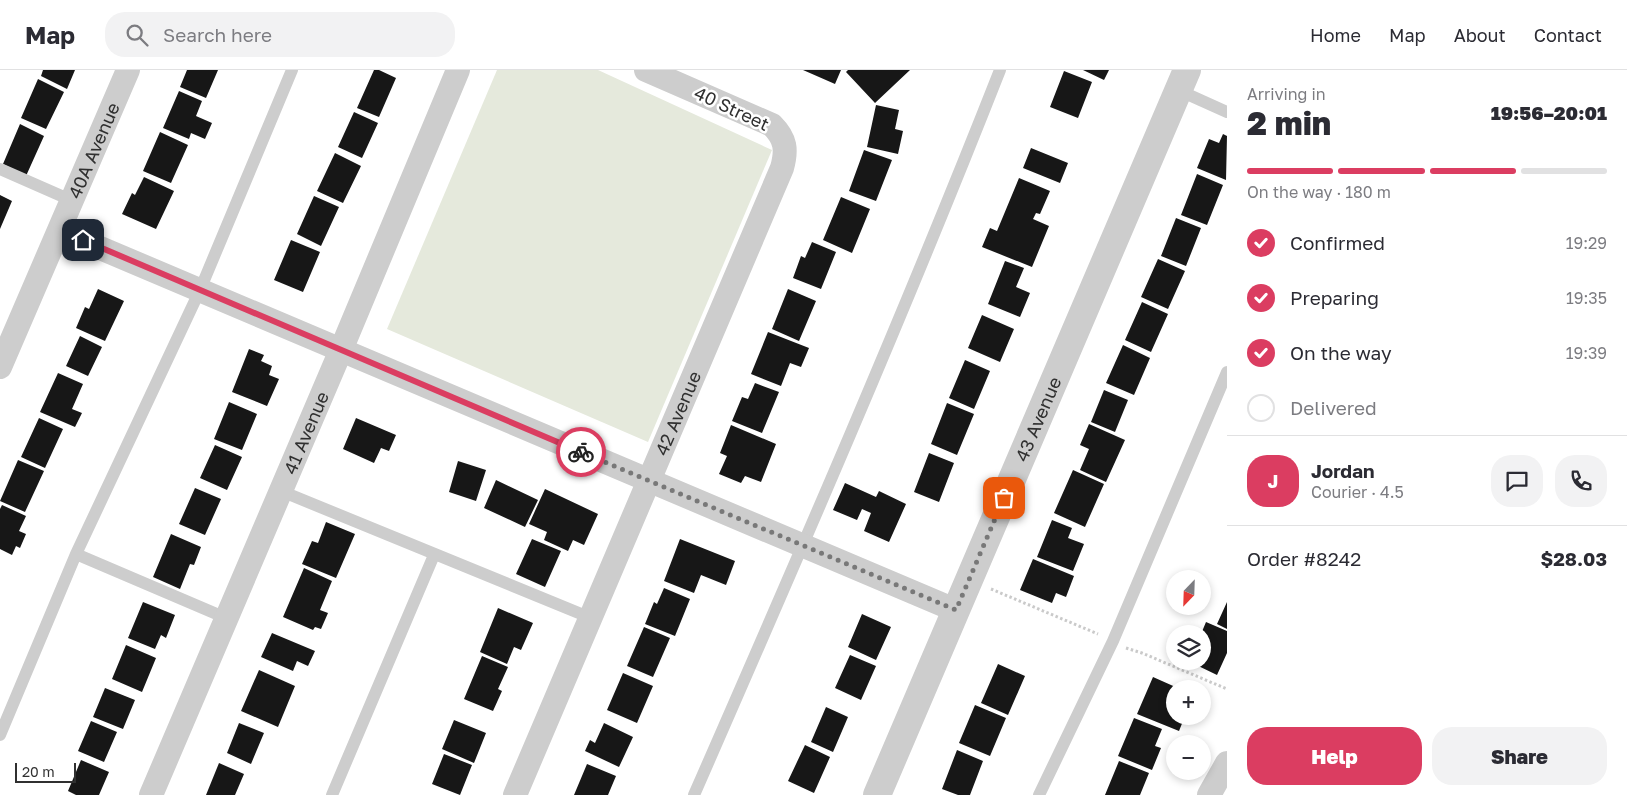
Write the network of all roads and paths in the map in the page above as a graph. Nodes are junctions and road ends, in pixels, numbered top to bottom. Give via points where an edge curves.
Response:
1 (128, 70) edge
2 (292, 70) edge
3 (458, 70) edge
4 (646, 70) edge
5 (1000, 70) edge
6 (1182, 80) edge
7 (1227, 112) edge
8 (784, 141) joint
9 (0, 169) edge
10 (73, 201) junction
11 (60, 231) junction
12 (200, 290) junction
13 (341, 350) junction
14 (0, 368) edge
15 (1227, 372) edge
16 (649, 481) junction
17 (281, 491) junction
18 (802, 546) junction
19 (76, 554) junction
20 (434, 555) junction
21 (956, 610) junction
22 (226, 618) junction
23 (591, 618) junction
24 (0, 735) edge
25 (1227, 763) edge
26 (151, 795) edge
27 (332, 795) edge
28 (515, 795) edge
29 (694, 795) edge
30 (876, 795) edge
31 (1040, 795) edge
32 (1209, 795) edge

1 - 10 street, 40A Avenue
2 - 12 lane
3 - 13 street, 41 Avenue
4 - 8 street, 40 Street via 772,125
5 - 18 lane
6 - 7 lane
6 - 21 street, 43 Avenue
8 - 16 street, 42 Avenue via 782,168
9 - 10 lane
10 - 11 street, 40A Avenue
11 - 12 street
11 - 14 street, 40A Avenue
12 - 13 street
12 - 19 lane
13 - 16 street
13 - 17 street, 41 Avenue
15 - 31 lane via 1114,641
16 - 18 street
16 - 23 street, 42 Avenue
17 - 20 lane
17 - 22 street, 41 Avenue
18 - 21 street
18 - 29 lane
19 - 22 lane
19 - 24 lane
20 - 23 lane
20 - 27 lane
21 - 30 street, 43 Avenue
22 - 26 street, 41 Avenue
23 - 28 street, 42 Avenue
25 - 32 street

